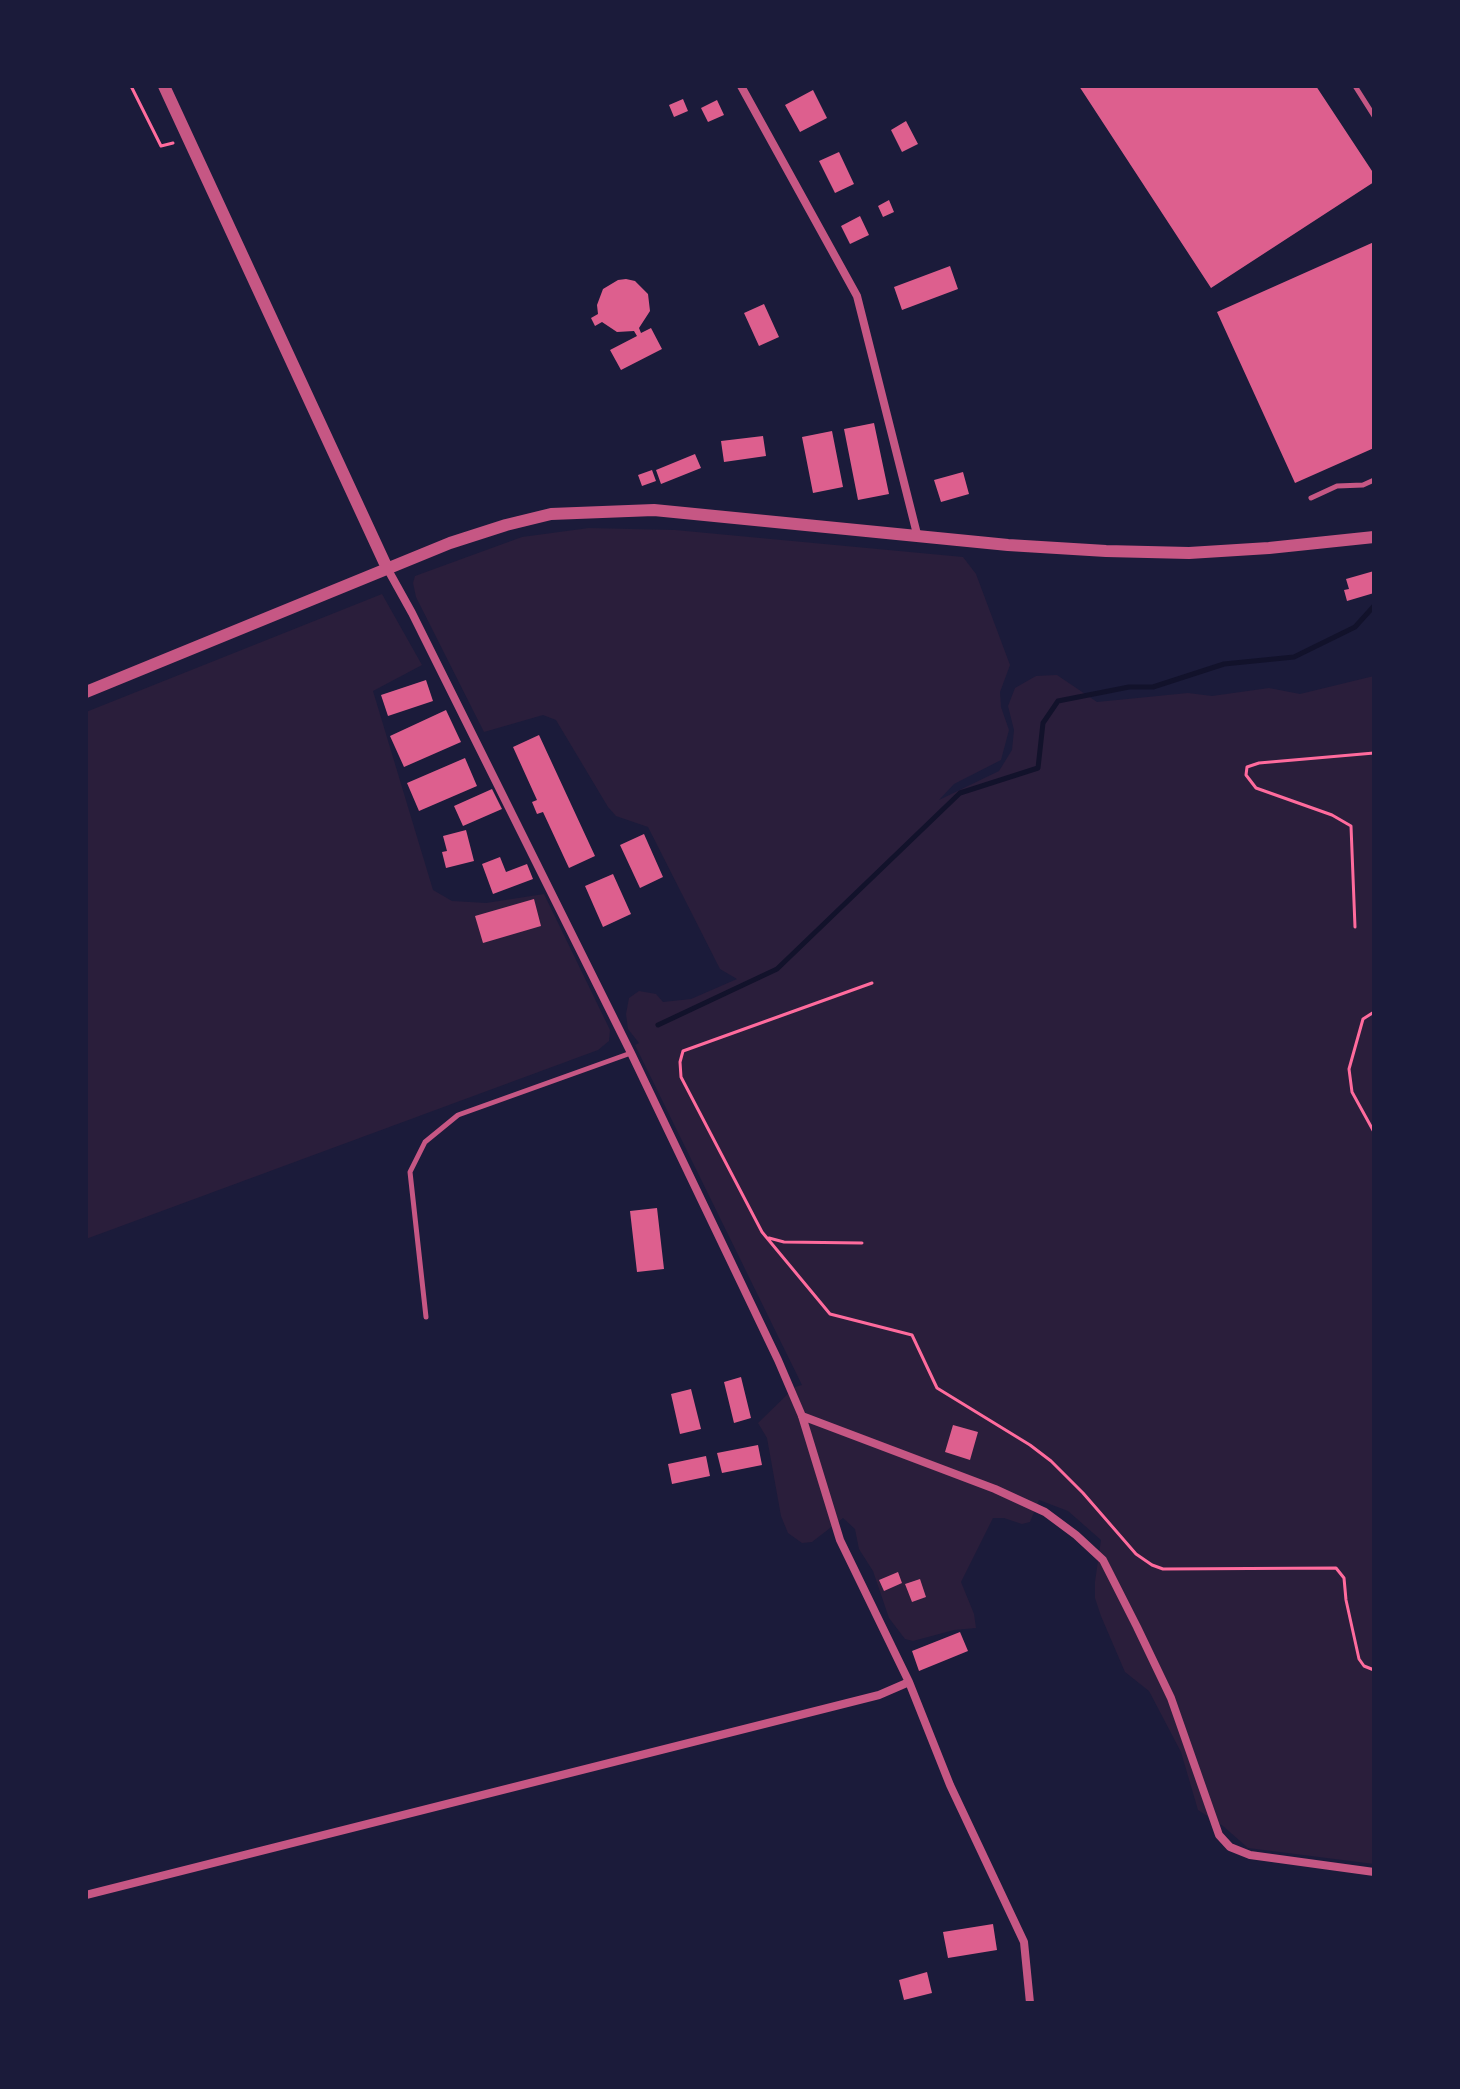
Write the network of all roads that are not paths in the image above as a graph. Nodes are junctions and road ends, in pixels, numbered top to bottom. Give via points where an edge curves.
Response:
1 (164, 86) edge
2 (741, 86) edge
3 (1355, 86) edge
4 (1374, 116) edge
5 (1374, 480) edge
6 (1311, 498) dead end
7 (917, 534) junction
8 (1374, 537) edge
9 (387, 568) junction
10 (86, 692) edge
11 (631, 1053) junction
12 (426, 1317) dead end
13 (802, 1416) junction
14 (909, 1682) junction
15 (1374, 1872) edge
16 (86, 1895) edge
17 (1030, 2003) edge

1 - 9 street
2 - 7 street via 857,296
3 - 4 lane
5 - 6 lane via 1337,486
7 - 8 street via 1022,546 1189,553
7 - 9 street via 654,510 551,514 450,543
9 - 10 street
9 - 11 street
11 - 12 lane via 458,1115 425,1142 410,1172
11 - 13 street
13 - 14 street via 840,1540
13 - 15 street via 995,1489 1045,1512 1076,1535 1103,1560 1144,1641 1171,1698 1219,1835 1230,1847 1250,1855
14 - 16 street via 879,1695
14 - 17 street via 950,1785 1024,1942

